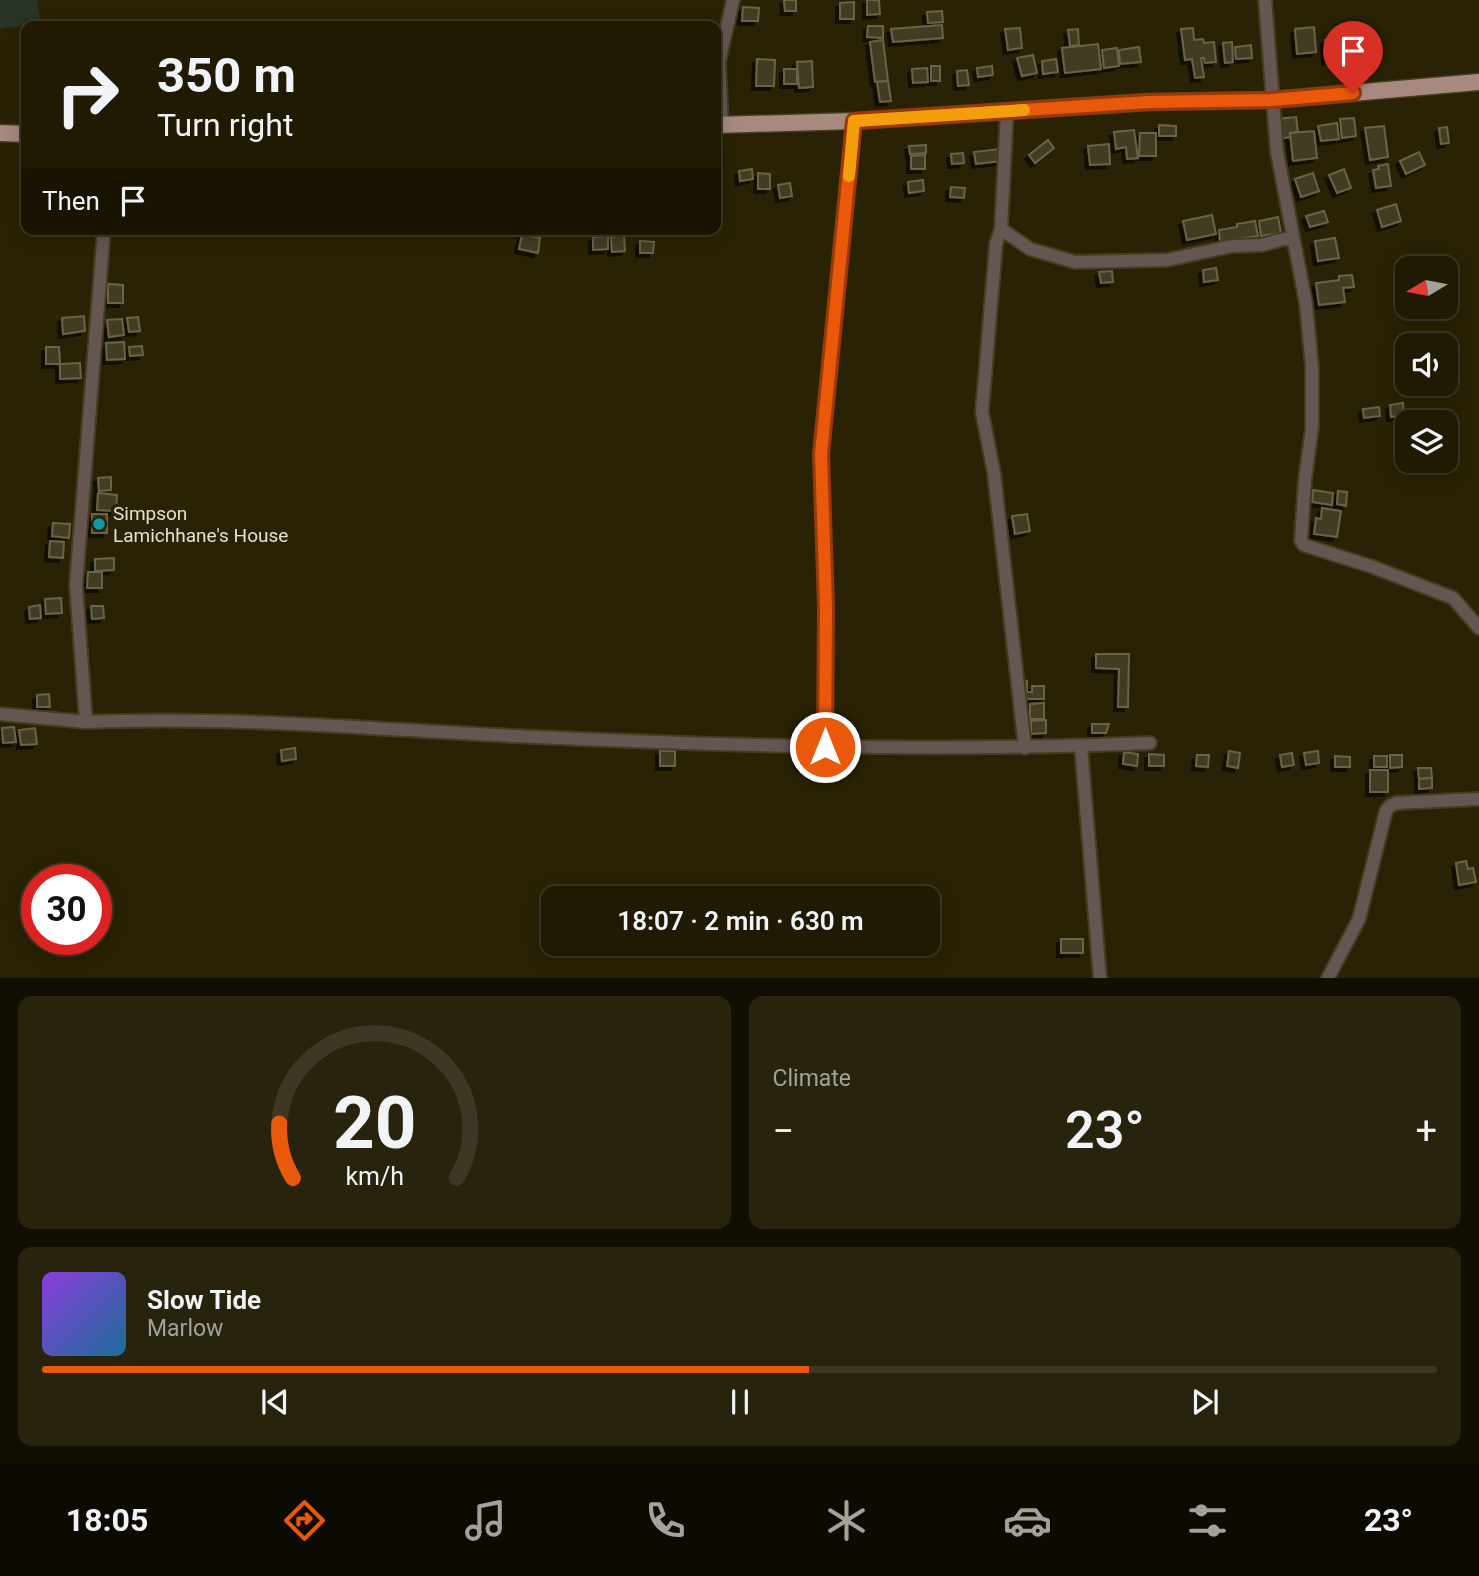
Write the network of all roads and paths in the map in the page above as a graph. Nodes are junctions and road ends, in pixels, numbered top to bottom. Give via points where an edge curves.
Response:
1 (733, 0) edge
2 (1265, 0) edge
3 (721, 52) edge
4 (1479, 82) edge
5 (1272, 100) junction
6 (1007, 111) junction
7 (854, 121) junction
8 (721, 125) edge
9 (0, 134) edge
10 (21, 134) edge
11 (1001, 229) junction
12 (104, 235) edge
13 (1293, 239) junction
14 (1479, 628) edge
15 (0, 714) edge
16 (86, 722) junction
17 (1150, 743) dead end
18 (1081, 746) junction
19 (825, 747) junction
20 (1025, 748) junction
21 (1479, 799) edge
22 (1100, 978) edge
23 (1328, 978) edge

1 - 3 street
2 - 5 street
4 - 5 main road
5 - 6 main road
5 - 13 street
6 - 7 main road
6 - 11 street
7 - 8 main road
7 - 19 street via 821,454
9 - 10 main road
11 - 13 street via 1030,249 1075,262 1167,260
11 - 20 street via 982,412 995,473
12 - 16 street via 76,585
13 - 14 street via 1312,367 1312,428 1301,541 1453,598
15 - 16 street
16 - 19 street via 165,719
17 - 18 street
18 - 20 street
18 - 22 street
19 - 20 street
21 - 23 street via 1390,806 1359,919

